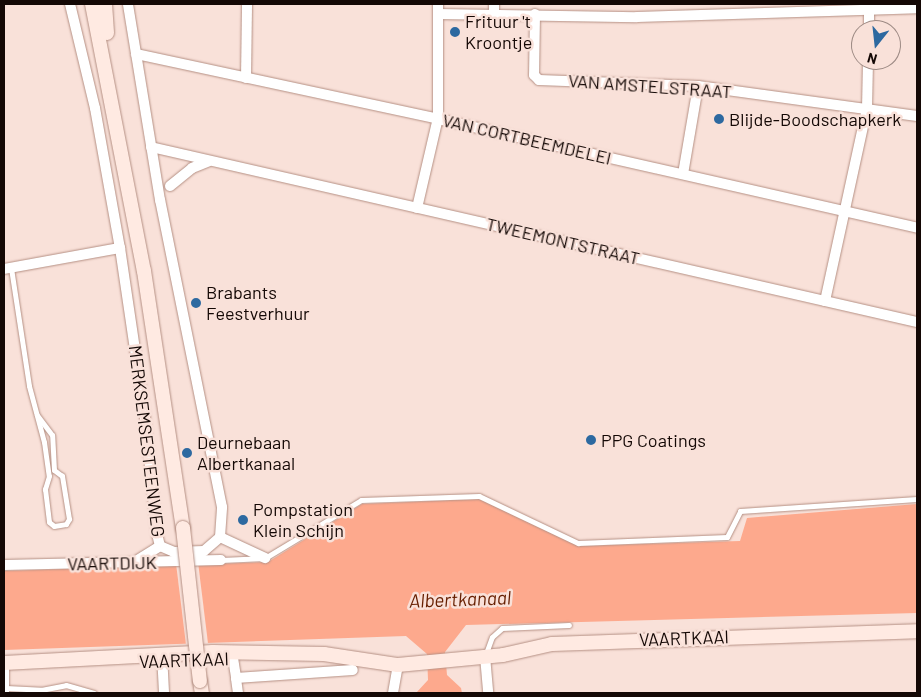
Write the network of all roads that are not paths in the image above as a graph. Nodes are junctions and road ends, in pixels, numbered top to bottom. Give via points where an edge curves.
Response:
1 (70, 4) edge
2 (92, 4) edge
3 (105, 4) edge
4 (128, 4) edge
5 (247, 4) edge
6 (869, 7) edge
7 (917, 8) edge
8 (438, 9) edge
9 (494, 9) edge
10 (534, 14) junction
11 (869, 20) edge
12 (136, 54) junction
13 (868, 70) edge
14 (246, 78) junction
15 (110, 84) junction
16 (698, 86) junction
17 (867, 109) junction
18 (917, 116) edge
19 (438, 118) junction
20 (151, 146) junction
21 (209, 161) junction
22 (683, 174) junction
23 (170, 186) dead end
24 (417, 208) junction
25 (844, 211) junction
26 (917, 228) edge
27 (120, 248) junction
28 (8, 269) edge
29 (825, 301) junction
30 (917, 322) edge
31 (37, 415) junction
32 (917, 499) edge
33 (220, 537) junction
34 (160, 546) junction
35 (265, 558) junction
36 (221, 560) joint
37 (134, 562) junction
38 (4, 565) edge
39 (569, 625) dead end
40 (917, 631) edge
41 (258, 655) junction
42 (485, 656) junction
43 (162, 658) junction
44 (233, 658) junction
45 (5, 663) edge
46 (398, 665) junction
47 (353, 670) dead end
48 (236, 678) junction
49 (201, 687) edge
50 (6, 691) edge
51 (94, 693) edge
52 (164, 693) edge
53 (238, 693) edge
54 (393, 693) edge
55 (488, 693) edge

1 - 27 street, MERKSEMSESTEENWEG via 96,108
2 - 15 street, MERKSEMSESTEENWEG
3 - 15 street, MERKSEMSESTEENWEG
4 - 12 street
5 - 14 street
6 - 7 street
6 - 10 street via 637,17
6 - 11 street
8 - 9 street
8 - 19 street
9 - 10 street
10 - 16 street, VAN AMSTELSTRAAT via 534,75 539,80
12 - 14 street, VAN CORTBEEMDELEI
12 - 20 street
13 - 17 street
14 - 19 street, VAN CORTBEEMDELEI
15 - 49 street, MERKSEMSESTEENWEG, bridge via 147,290 183,528
16 - 17 street, VAN AMSTELSTRAAT
16 - 22 street
17 - 18 street, VAN AMSTELSTRAAT
17 - 25 street
19 - 22 street, VAN CORTBEEMDELEI
19 - 24 street
20 - 21 street, TWEEMONTSTRAAT
20 - 33 street via 222,507
21 - 23 street via 192,168
21 - 24 street, TWEEMONTSTRAAT
22 - 25 street, VAN CORTBEEMDELEI
24 - 29 street, TWEEMONTSTRAAT
25 - 26 street, VAN CORTBEEMDELEI
25 - 29 street
27 - 28 street
27 - 34 street, MERKSEMSESTEENWEG
28 - 31 lane
29 - 30 street, TWEEMONTSTRAAT
31 - 31 lane via 49,476 45,489 49,522 54,526 66,524 69,519 62,476 54,470 52,435
32 - 35 lane via 740,511 727,537 578,543 479,496 361,500
33 - 34 street, MERKSEMSESTEENWEG via 204,551 174,552
33 - 35 street
34 - 37 street
35 - 36 lane
36 - 37 street, VAARTDIJK
37 - 38 street, VAARTDIJK
39 - 42 lane via 502,628 492,637
40 - 42 street, VAARTKAAI via 552,644
41 - 43 street, VAARTKAAI via 213,652
41 - 44 street, VAARTKAAI
41 - 46 street, VAARTKAAI via 324,654
42 - 46 street, VAARTKAAI
42 - 55 street
43 - 44 street, VAARTKAAI
43 - 45 street, VAARTKAAI via 122,662 111,658
43 - 52 street
44 - 48 street
45 - 50 lane
46 - 54 street
47 - 48 street
48 - 53 street
50 - 51 lane via 66,685

